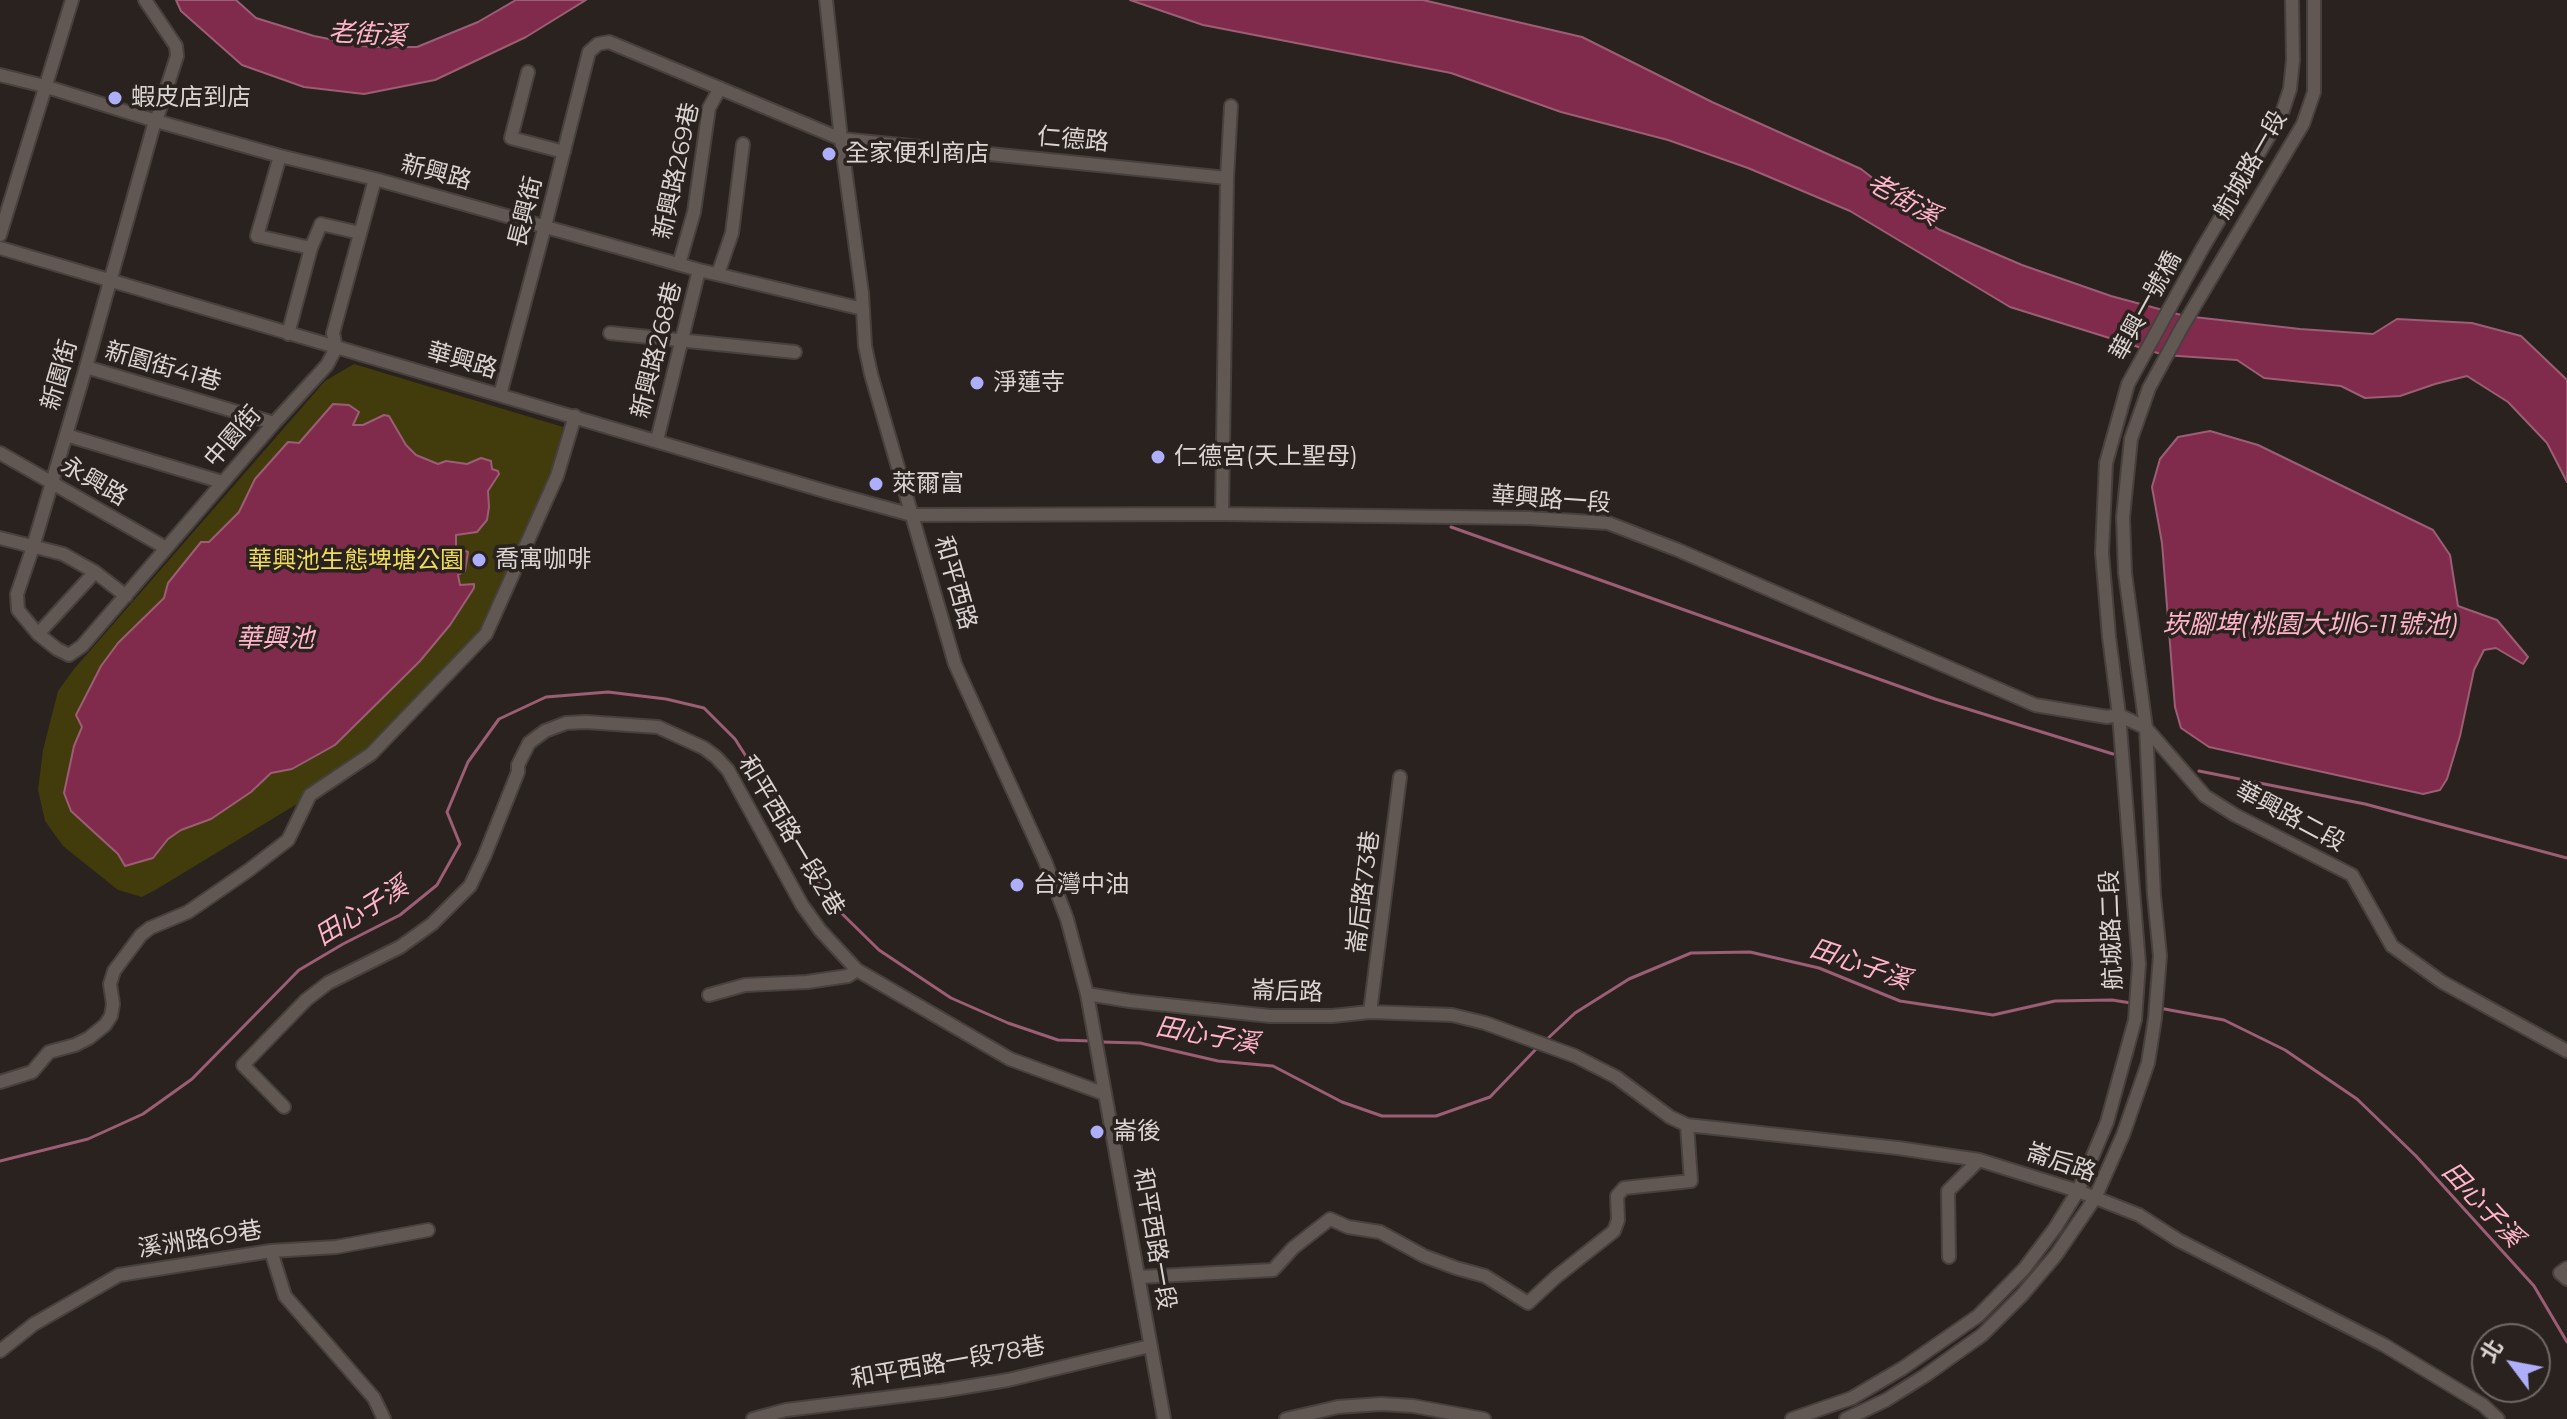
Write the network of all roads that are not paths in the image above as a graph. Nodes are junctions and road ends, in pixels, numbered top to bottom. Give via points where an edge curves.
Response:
1 (72, 0) edge
2 (145, 0) edge
3 (826, 0) edge
4 (2292, 0) edge
5 (2314, 0) edge
6 (598, 44) joint
7 (528, 72) dead end
8 (0, 75) edge
9 (44, 86) junction
10 (720, 88) junction
11 (1231, 106) dead end
12 (155, 121) junction
13 (841, 139) junction
14 (743, 144) dead end
15 (564, 152) junction
16 (280, 156) junction
17 (1227, 178) junction
18 (375, 179) junction
19 (545, 226) junction
20 (360, 233) junction
21 (0, 235) edge
22 (0, 248) edge
23 (311, 248) junction
24 (2202, 249) joint
25 (2224, 255) joint
26 (679, 264) junction
27 (699, 270) junction
28 (718, 274) junction
29 (111, 281) junction
30 (863, 309) junction
31 (610, 333) dead end
32 (288, 334) junction
33 (681, 341) junction
34 (336, 348) junction
35 (795, 352) dead end
36 (86, 367) junction
37 (2128, 384) joint
38 (2149, 388) joint
39 (500, 395) junction
40 (575, 416) junction
41 (274, 423) junction
42 (66, 435) junction
43 (657, 440) junction
44 (0, 453) edge
45 (222, 482) junction
46 (52, 483) junction
47 (1222, 514) junction
48 (912, 515) junction
49 (0, 538) edge
50 (33, 547) junction
51 (166, 548) junction
52 (95, 572) junction
53 (126, 596) junction
54 (38, 634) junction
55 (2119, 715) junction
56 (2146, 728) junction
57 (1400, 777) dead end
58 (857, 970) junction
59 (1087, 994) junction
60 (709, 995) dead end
61 (1370, 1012) junction
62 (2567, 1051) edge
63 (1100, 1066) joint
64 (0, 1082) edge
65 (1105, 1094) junction
66 (284, 1107) dead end
67 (1687, 1125) junction
68 (1979, 1160) junction
69 (2078, 1191) junction
70 (2095, 1198) junction
71 (428, 1230) dead end
72 (271, 1251) junction
73 (1949, 1257) dead end
74 (2567, 1268) edge
75 (1139, 1277) junction
76 (2567, 1279) edge
77 (1150, 1346) junction
78 (0, 1351) edge
79 (384, 1419) edge
80 (753, 1419) edge
81 (1164, 1419) edge
82 (1286, 1419) edge
83 (1484, 1419) edge
84 (1792, 1419) edge
85 (1846, 1419) edge
86 (2498, 1419) edge

1 - 9 street
2 - 12 street, 新園街 via 176,46 177,56
3 - 13 street, 和平西路
4 - 24 street, 航城路一段 via 2293,60 2281,116
5 - 25 street, 航城路一段 via 2314,92 2303,124
6 - 10 street, 仁德路 via 609,42
6 - 15 street, 長興街 via 589,52
7 - 15 street via 511,138
8 - 9 street, 新興路
9 - 12 street, 新興路
9 - 21 street
10 - 13 street, 仁德路
10 - 26 street, 新興路269巷 via 709,108 694,212
11 - 17 street
12 - 16 street, 新興路
12 - 29 street, 新園街
13 - 17 street, 仁德路
13 - 30 street, 和平西路
14 - 28 street via 732,233
15 - 19 street, 長興街
16 - 18 street, 新興路
16 - 23 street via 257,236
17 - 47 street
18 - 19 street, 新興路
18 - 20 street
19 - 26 street, 新興路
19 - 39 street, 長興街
20 - 23 street via 321,224
20 - 34 street via 333,333
22 - 29 street, 華興路
23 - 32 street
24 - 37 street, 華興一號橋
25 - 38 street, 華興一號橋
26 - 27 street, 新興路
27 - 28 street, 新興路
27 - 33 street, 新興路268巷
28 - 30 street, 新興路
29 - 32 street, 華興路
29 - 36 street, 新園街
30 - 48 street, 和平西路 via 871,374
31 - 33 street
32 - 34 street, 華興路
33 - 35 street
33 - 43 street, 新興路268巷
34 - 39 street, 華興路
34 - 41 street, 中園街
36 - 41 street, 新園街41巷
36 - 42 street, 新園街
37 - 55 street, 航城路二段 via 2106,463 2102,552
38 - 56 street, 航城路二段 via 2131,439 2123,517 2125,573
39 - 40 street, 華興路
40 - 43 street, 華興路
40 - 64 street via 557,476 486,634 371,754 310,795 288,840 188,912 141,935 114,971 113,1004 105,1025 75,1045 49,1052 32,1072
41 - 45 street, 中園街
42 - 45 street
42 - 46 street, 新園街
43 - 48 street, 華興路
44 - 46 street, 永興路
45 - 51 street, 中園街
46 - 50 street, 新園街
46 - 51 street, 永興路
47 - 48 street, 華興路一段
47 - 55 street, 華興路一段 via 1608,523 2035,705
48 - 59 street, 和平西路 via 955,664 1045,861
49 - 50 street
50 - 52 street via 63,554
50 - 54 street, 新園街 via 17,594 18,610
51 - 53 street, 中園街
52 - 53 street
52 - 54 street
53 - 54 street, 中園街 via 69,655
55 - 56 street, 華興路一段
55 - 69 street, 航城路二段 via 2139,967 2135,1020 2107,1122
56 - 62 street, 華興路二段 via 2205,796 2352,875 2392,946 2442,982
56 - 70 street, 航城路二段 via 2160,956 2155,1018 2148,1063
57 - 61 street, 崙后路73巷
58 - 60 street via 848,976 745,985
58 - 65 street, 和平西路一段2巷 via 1010,1059
58 - 66 street, 和平西路一段2巷 via 802,905 716,757 658,727 566,723 529,743 470,886 415,938 306,1000 243,1065
59 - 61 street, 崙后路 via 1270,1016
59 - 63 street, 和平西路
61 - 67 street, 崙后路 via 1452,1015 1485,1023 1575,1056
63 - 65 street, 和平西路一段
65 - 75 street, 和平西路一段
67 - 68 street, 崙后路
67 - 75 street via 1691,1181 1624,1188 1617,1196 1614,1231 1528,1303 1485,1276 1424,1256 1380,1232 1330,1219 1273,1270
68 - 69 street, 崙后路
68 - 73 street via 1948,1191
69 - 70 street, 崙后路
69 - 84 street, 航城路二段 via 2024,1269 1978,1316 1852,1398
70 - 85 street, 航城路二段 via 2048,1265 1982,1335 1886,1400
70 - 86 street, 崙后路 via 2139,1215 2384,1345
71 - 72 street, 溪洲路69巷 via 336,1247
72 - 78 street, 溪洲路69巷 via 119,1275 34,1324
72 - 79 street via 285,1296 374,1398
74 - 76 street via 2560,1273
75 - 77 street, 和平西路一段
77 - 80 street, 和平西路一段78巷 via 1008,1380
77 - 81 street, 和平西路一段
82 - 83 street via 1381,1404

